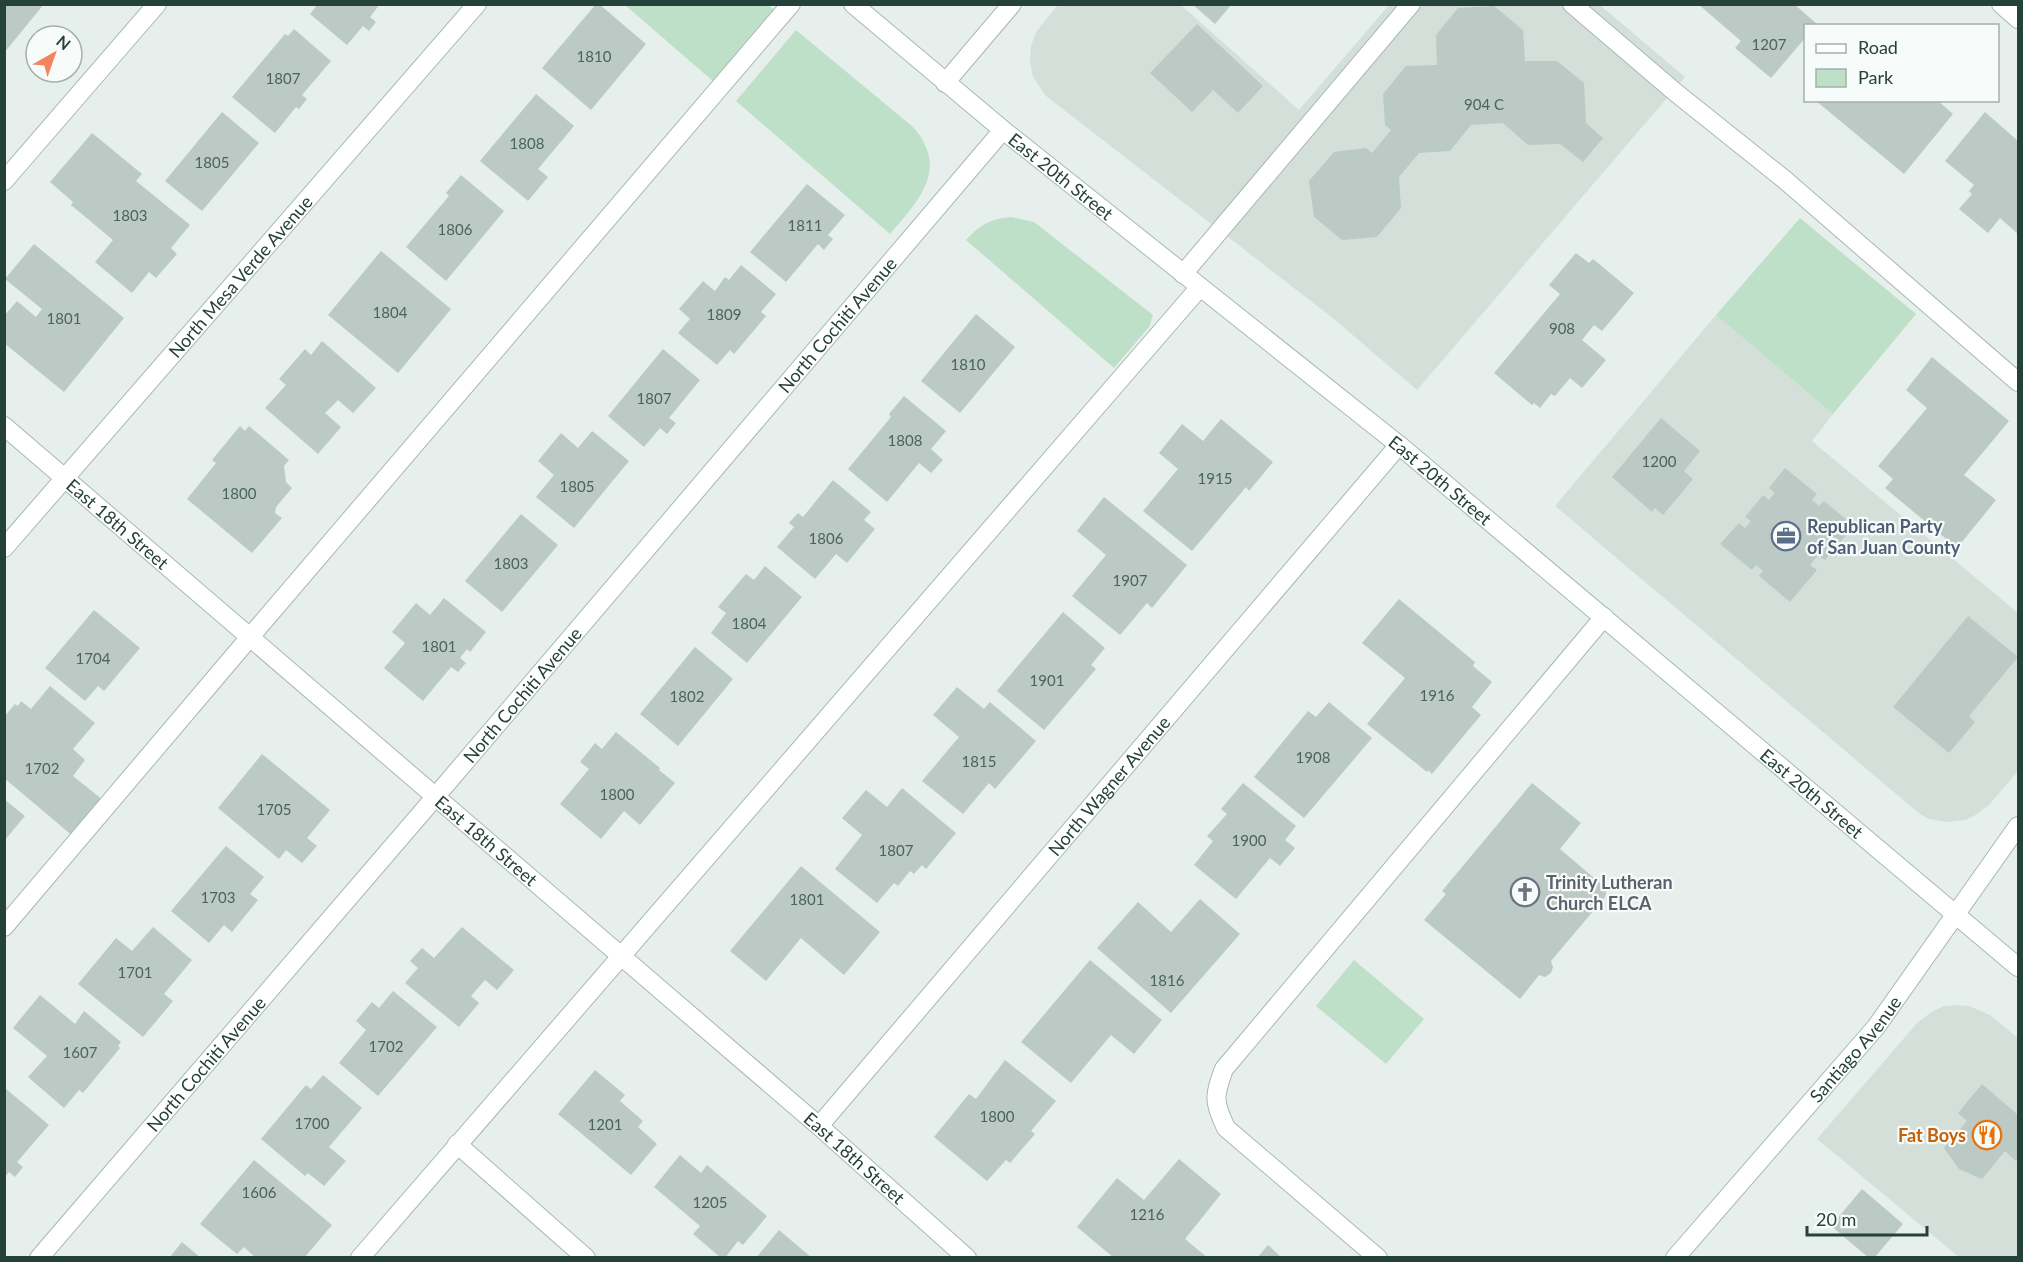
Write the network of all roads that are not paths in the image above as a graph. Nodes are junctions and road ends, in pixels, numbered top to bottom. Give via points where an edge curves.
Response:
1 (157, 4) edge
2 (477, 4) edge
3 (791, 4) edge
4 (853, 4) edge
5 (1012, 4) edge
6 (1411, 4) edge
7 (1572, 4) edge
8 (2001, 4) edge
9 (2019, 19) edge
10 (945, 83) junction
11 (1003, 130) junction
12 (4, 181) edge
13 (1183, 274) junction
14 (1200, 287) junction
15 (2019, 382) edge
16 (4, 426) edge
17 (1399, 445) junction
18 (64, 478) junction
19 (4, 548) edge
20 (1604, 617) junction
21 (250, 637) junction
22 (436, 796) junction
23 (2019, 826) edge
24 (1955, 915) junction
25 (4, 927) edge
26 (621, 955) junction
27 (2019, 968) edge
28 (819, 1126) junction
29 (457, 1144) junction
30 (39, 1257) edge
31 (360, 1257) edge
32 (586, 1257) edge
33 (967, 1257) edge
34 (1378, 1257) edge
35 (1675, 1257) edge

1 - 12 street
2 - 18 street, North Mesa Verde Avenue
3 - 21 street
4 - 10 street, East 20th Street
5 - 10 street
6 - 13 street
7 - 15 street via 1785,180
8 - 9 street
10 - 11 street, East 20th Street
11 - 13 street, East 20th Street
11 - 22 street, North Cochiti Avenue
13 - 14 street, East 20th Street
14 - 17 street, East 20th Street
14 - 26 street
16 - 18 street, East 18th Street
17 - 20 street, East 20th Street
17 - 28 street, North Wagner Avenue
18 - 19 street, North Mesa Verde Avenue
18 - 21 street, East 18th Street
20 - 24 street, East 20th Street
20 - 34 street via 1224,1069 1216,1090 1216,1107 1226,1128
21 - 22 street, East 18th Street
21 - 25 street
22 - 26 street, East 18th Street
22 - 30 street, North Cochiti Avenue
23 - 24 street, Santiago Avenue
24 - 27 street, East 20th Street
24 - 35 street, Santiago Avenue via 1876,1027
26 - 28 street, East 18th Street
26 - 29 street
28 - 33 street, East 18th Street
29 - 31 street
29 - 32 street

